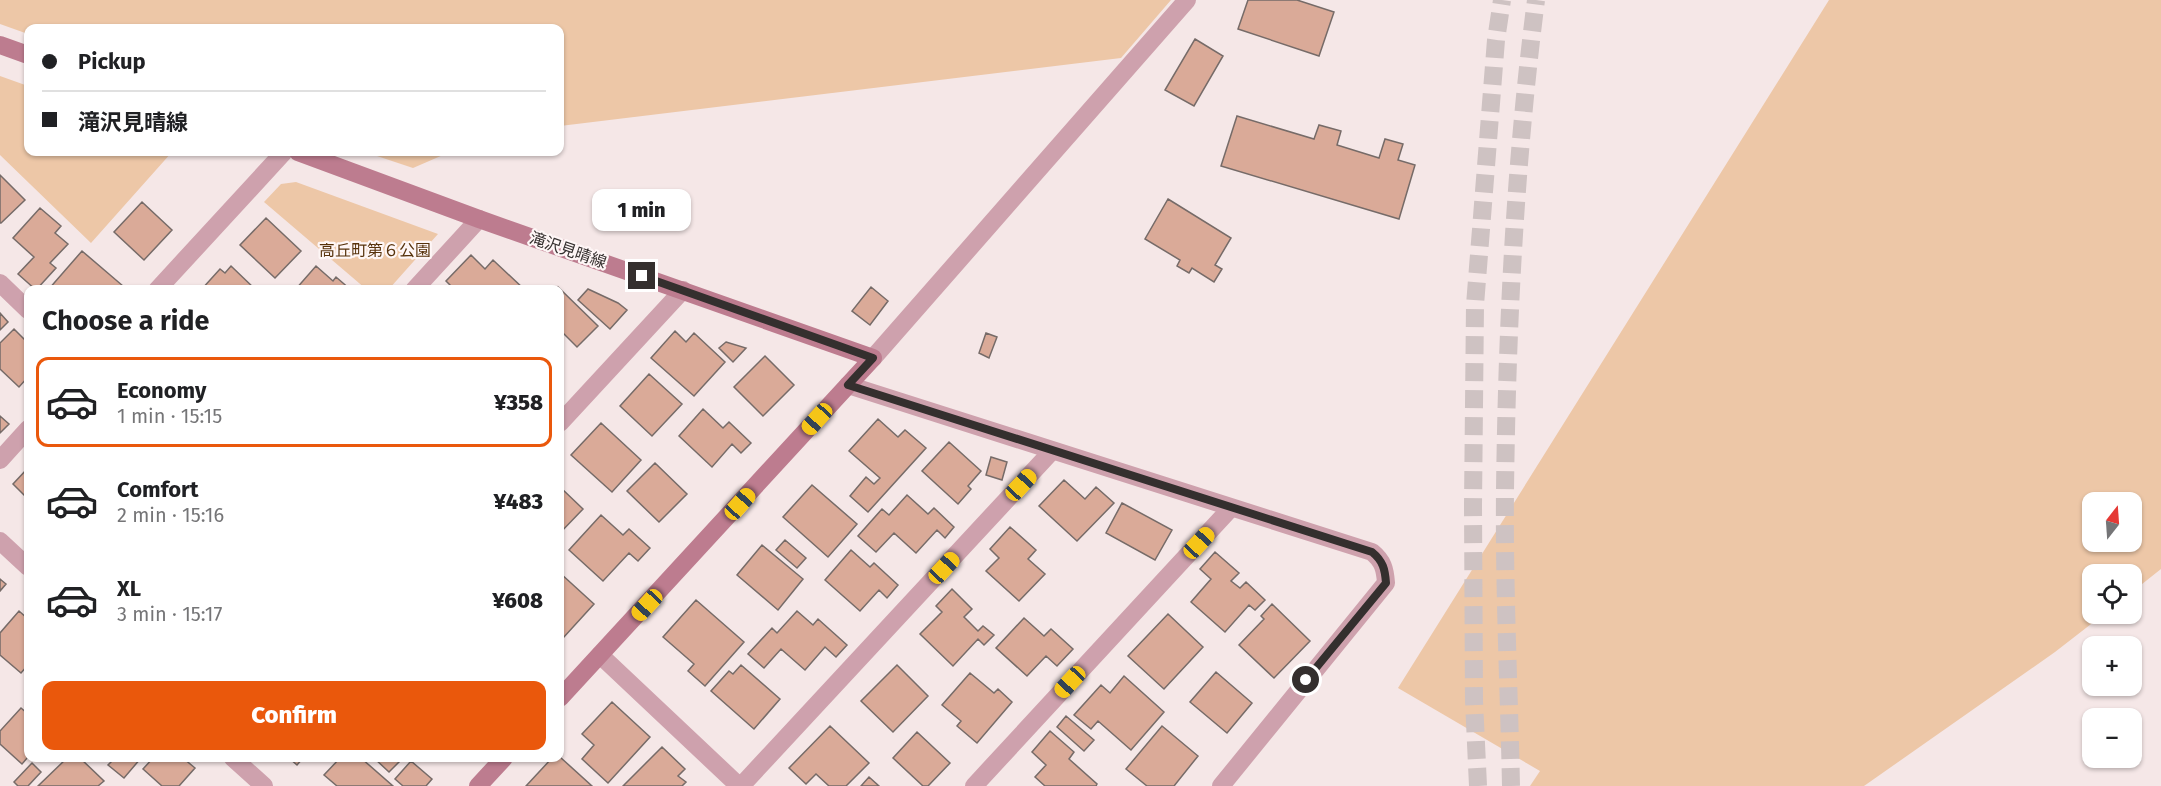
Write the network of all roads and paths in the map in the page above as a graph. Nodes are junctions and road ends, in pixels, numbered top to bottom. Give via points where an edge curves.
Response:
1 (1187, 0) edge
2 (0, 45) edge
3 (24, 54) edge
4 (280, 156) edge
5 (309, 156) edge
6 (479, 219) junction
7 (0, 283) edge
8 (162, 285) edge
9 (419, 285) edge
10 (683, 290) junction
11 (24, 306) edge
12 (873, 358) junction
13 (848, 385) junction
14 (564, 419) edge
15 (24, 433) edge
16 (1052, 451) junction
17 (0, 460) edge
18 (1231, 508) junction
19 (0, 541) edge
20 (24, 563) edge
21 (600, 655) junction
22 (564, 694) edge
23 (237, 762) edge
24 (500, 762) edge
25 (264, 786) edge
26 (478, 786) edge
27 (740, 786) edge
28 (974, 786) edge
29 (1221, 786) edge

1 - 12 street
2 - 3 street
4 - 8 street
5 - 6 street, 滝沢見晴線
6 - 9 street
6 - 10 street, 滝沢見晴線
7 - 11 street
10 - 12 street, 滝沢見晴線
10 - 14 street
12 - 13 street
13 - 16 street
13 - 21 street
15 - 17 street
16 - 18 street
16 - 27 street
18 - 28 street
18 - 29 street via 1372,552 1385,569 1386,583
19 - 20 street
21 - 22 street
21 - 27 street
23 - 25 street
24 - 26 street

